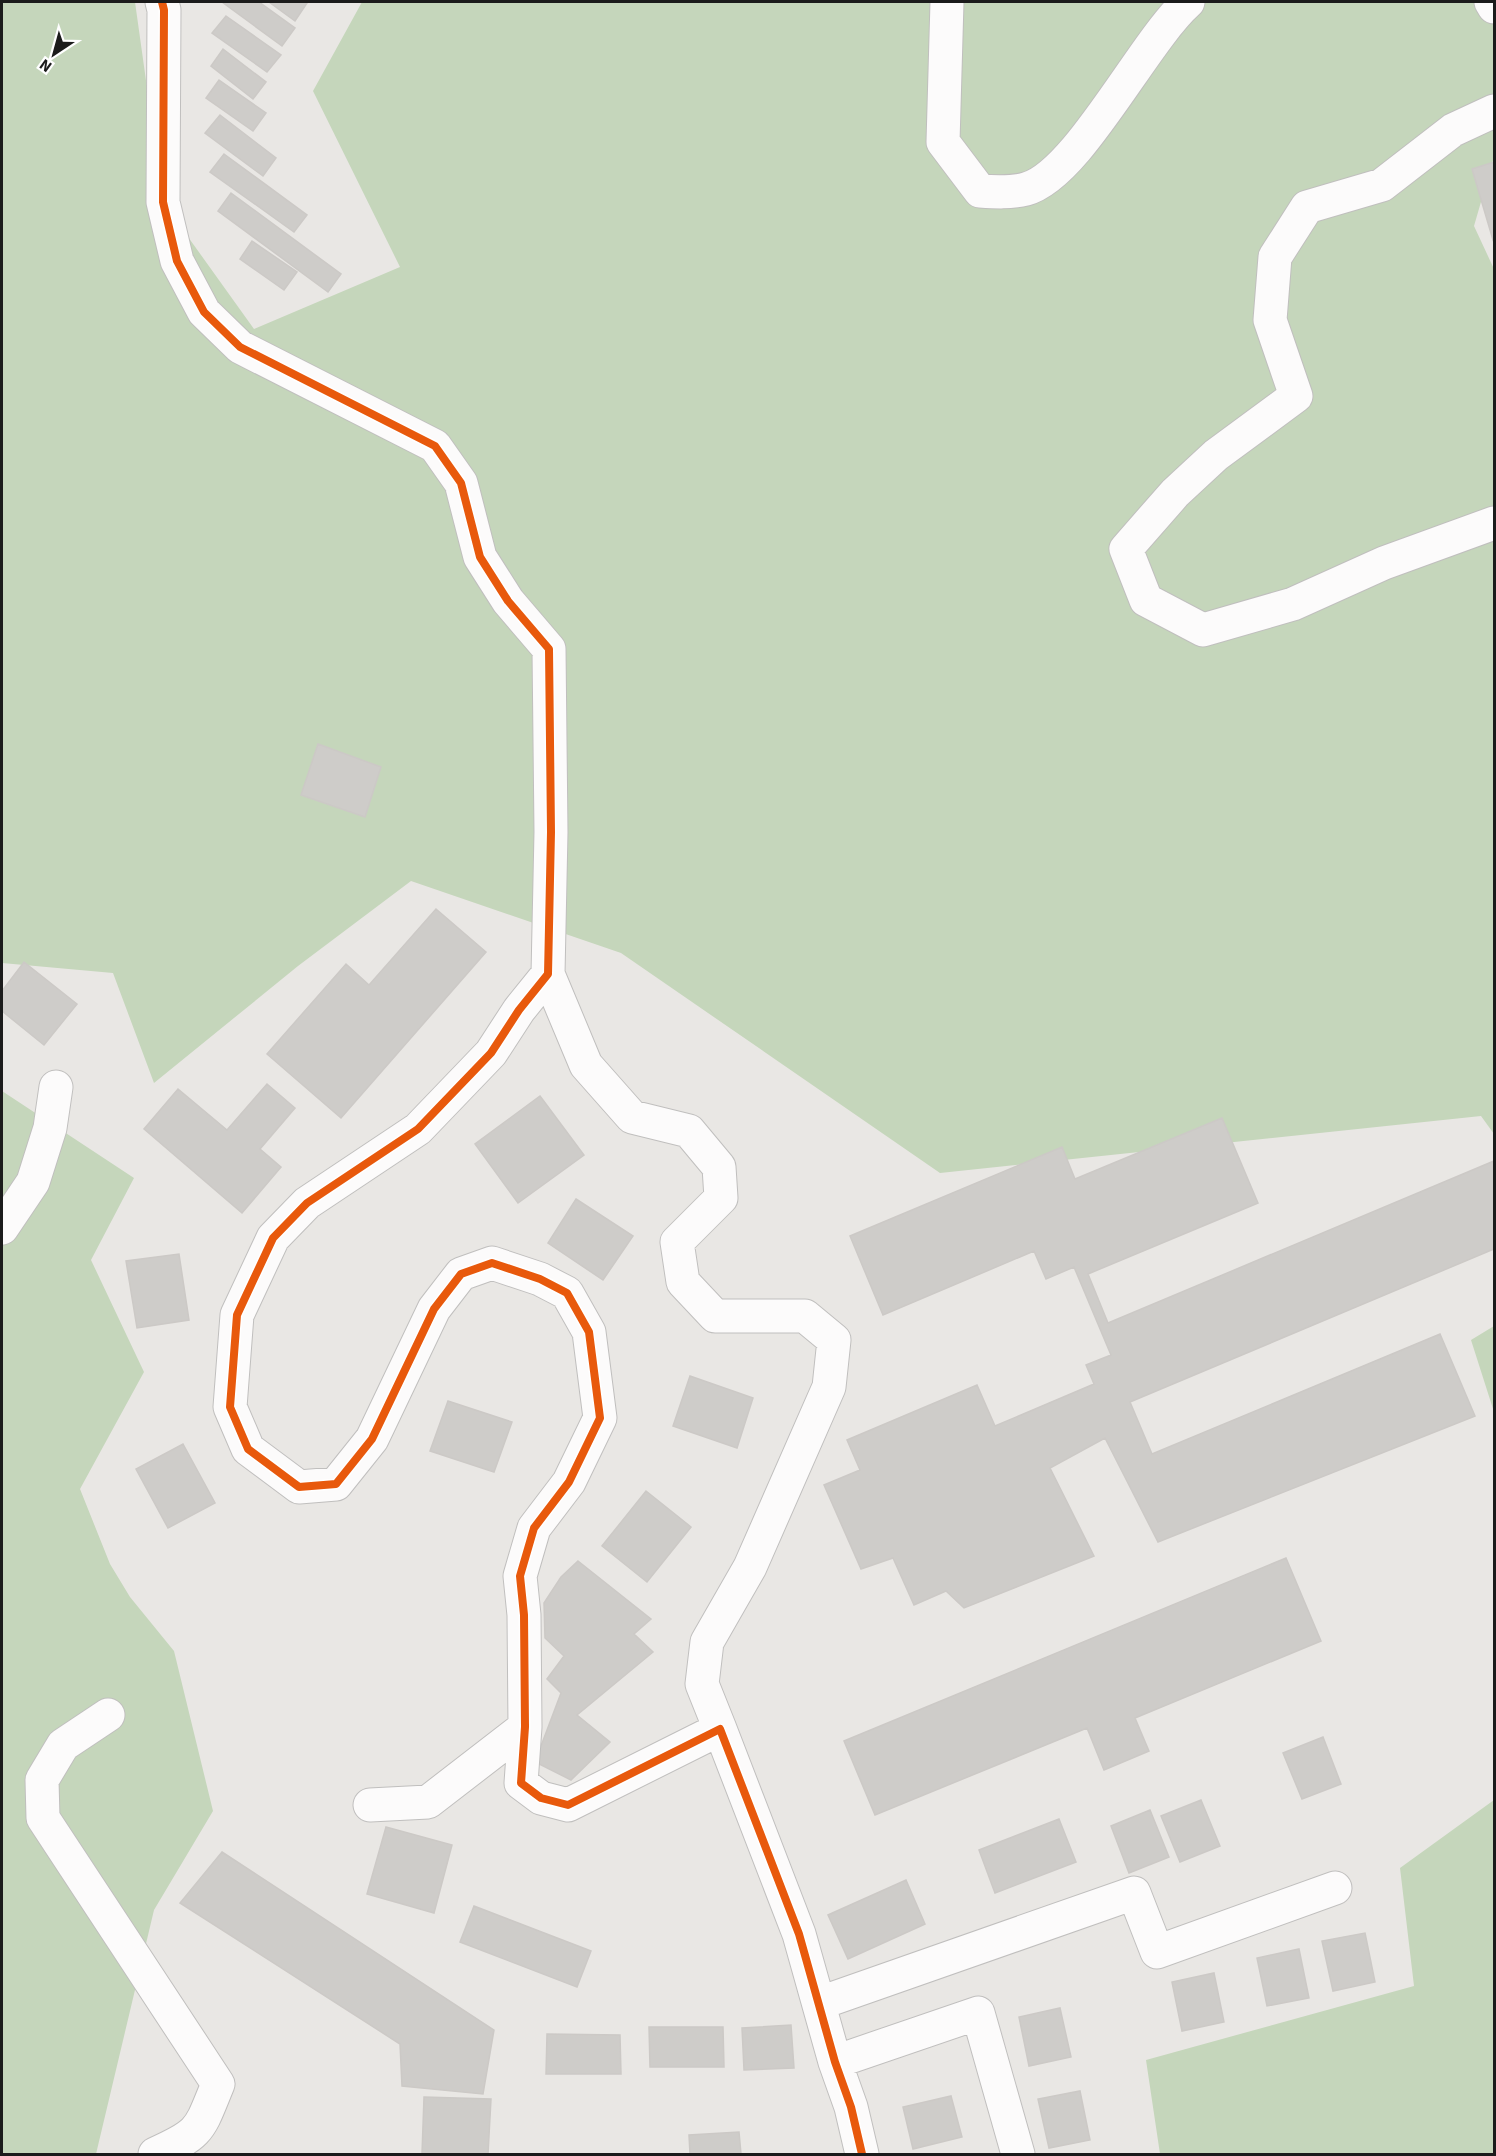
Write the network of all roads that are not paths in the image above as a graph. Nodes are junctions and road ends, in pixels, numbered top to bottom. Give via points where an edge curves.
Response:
1 (162, 2) edge
2 (947, 2) edge
3 (1188, 2) edge
4 (1491, 2) edge
5 (1494, 7) edge
6 (1494, 111) edge
7 (1494, 523) edge
8 (548, 974) junction
9 (56, 1087) dead end
10 (2, 1228) edge
11 (108, 1715) dead end
12 (525, 1727) junction
13 (720, 1729) junction
14 (370, 1805) dead end
15 (1335, 1888) dead end
16 (820, 2003) junction
17 (835, 2062) junction
18 (155, 2154) edge
19 (862, 2154) edge
20 (1018, 2154) edge

1 - 8 street via 163,202 177,261 204,312 240,347 435,446 461,483 480,557 508,601 549,649
2 - 3 street via 943,142 980,191 1006,192 1027,189 1058,171
4 - 5 street
6 - 7 street via 1454,130 1382,185 1307,207 1275,257 1270,320 1296,396 1216,455 1175,493 1126,549 1146,600 1203,630 1293,604 1384,563
8 - 12 street via 491,1053 418,1129 307,1203 273,1238 237,1315 230,1407 248,1449 270,1467 299,1487 336,1484 372,1438 434,1309 461,1274 492,1263 567,1293 589,1332 600,1418 569,1482 534,1528 520,1576
8 - 13 street via 586,1065 632,1117 688,1131 719,1167 721,1198 677,1242 683,1282 715,1316 805,1316 834,1341 829,1387 750,1567 707,1642 702,1684
9 - 10 street via 50,1128 33,1182
11 - 18 street via 63,1745 42,1780 43,1818 218,2084 199,2129 186,2141
12 - 13 street via 521,1783 541,1798 568,1805
12 - 14 street via 428,1802
13 - 16 street via 799,1934
15 - 16 street via 1157,1952 1134,1893
16 - 17 street
17 - 19 street
17 - 20 street via 978,2013

